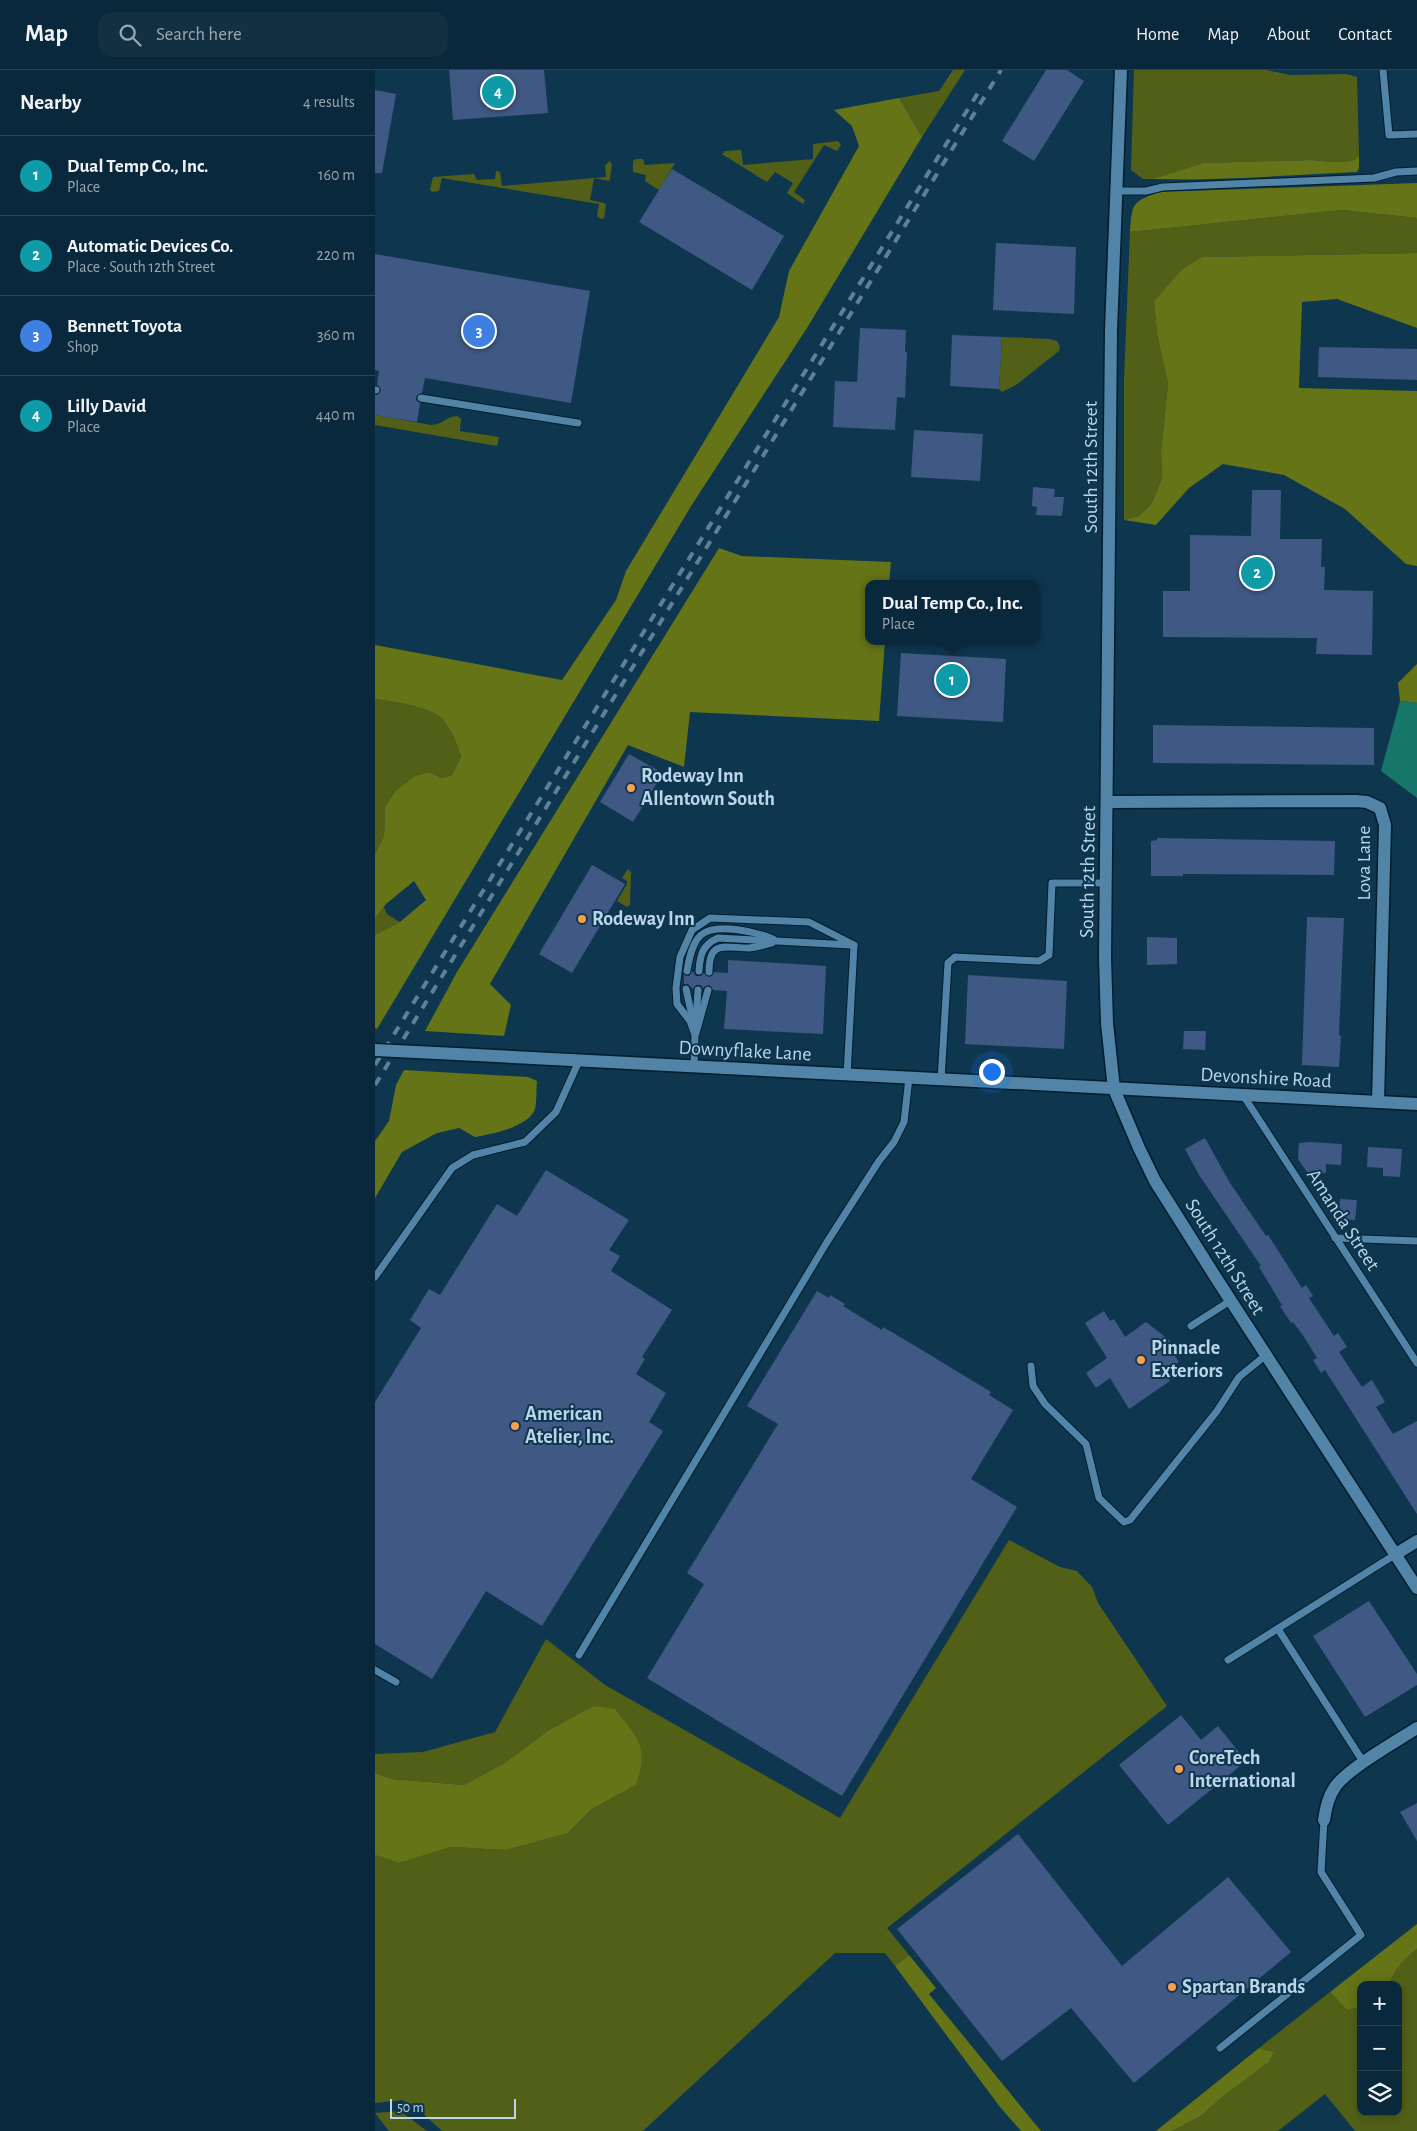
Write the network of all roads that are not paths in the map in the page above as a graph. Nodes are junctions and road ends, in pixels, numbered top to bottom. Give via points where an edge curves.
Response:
1 (1121, 70) edge
2 (1383, 70) edge
3 (1417, 134) edge
4 (1417, 171) edge
5 (1117, 191) junction
6 (421, 398) dead end
7 (578, 423) dead end
8 (1107, 802) junction
9 (1106, 883) junction
10 (780, 942) junction
11 (854, 945) junction
12 (687, 970) dead end
13 (699, 971) dead end
14 (709, 972) dead end
15 (686, 989) dead end
16 (698, 990) dead end
17 (708, 990) dead end
18 (695, 1035) junction
19 (375, 1050) edge
20 (579, 1061) junction
21 (693, 1067) junction
22 (847, 1075) junction
23 (909, 1078) junction
24 (941, 1080) junction
25 (1114, 1089) junction
26 (1243, 1096) junction
27 (1378, 1102) junction
28 (1417, 1104) edge
29 (1335, 1238) junction
30 (1417, 1241) edge
31 (375, 1277) edge
32 (1230, 1301) junction
33 (1191, 1326) dead end
34 (1266, 1355) junction
35 (1417, 1363) edge
36 (1031, 1366) dead end
37 (1417, 1541) edge
38 (1396, 1554) junction
39 (1417, 1588) edge
40 (1278, 1629) junction
41 (579, 1655) dead end
42 (1228, 1660) dead end
43 (375, 1670) edge
44 (396, 1682) dead end
45 (1417, 1728) edge
46 (1364, 1763) junction
47 (1324, 1820) joint
48 (1220, 2048) dead end

1 - 5 street, South 12th Street
2 - 3 lane via 1389,135
4 - 5 lane via 1374,178
5 - 8 street, South 12th Street via 1111,330
6 - 7 lane
8 - 9 street, South 12th Street
8 - 27 street, Lova Lane via 1356,801 1380,808 1385,825
9 - 24 lane via 1052,883 1049,955 1039,961 955,957 949,963
9 - 25 street, South 12th Street via 1107,1014
10 - 11 lane
10 - 12 lane via 749,930 711,930 701,934 696,942
10 - 13 lane via 718,938 702,950
10 - 14 lane via 759,947 723,946 715,949 710,955
11 - 18 lane via 809,922 710,918 692,930 683,949 678,972 677,1004 690,1021
11 - 22 lane
15 - 18 lane
16 - 18 lane
17 - 18 lane
18 - 21 lane
19 - 20 street, Downyflake Lane, bridge
20 - 21 street, Downyflake Lane
20 - 31 lane via 556,1112 525,1142 473,1155 452,1168
21 - 22 street, Downyflake Lane
22 - 23 street, Downyflake Lane
23 - 24 street, Downyflake Lane
23 - 41 lane via 904,1122 894,1142 827,1242
24 - 25 street, Downyflake Lane
25 - 26 street, Devonshire Road
25 - 32 street, South 12th Street via 1155,1181
26 - 27 street, Devonshire Road
26 - 29 lane, Amanda Street
27 - 28 street, Devonshire Road
29 - 30 lane
29 - 35 lane, Amanda Street
32 - 33 lane
32 - 34 street, South 12th Street
34 - 36 lane via 1239,1377 1217,1411 1130,1520 1124,1522 1099,1498 1086,1444 1045,1404 1033,1386
34 - 38 street, South 12th Street
37 - 38 street
38 - 39 street, South 12th Street
38 - 40 lane
40 - 42 lane
40 - 46 lane
43 - 44 lane
45 - 46 street
46 - 47 street via 1335,1787 1327,1802
47 - 48 lane via 1321,1872 1361,1936

